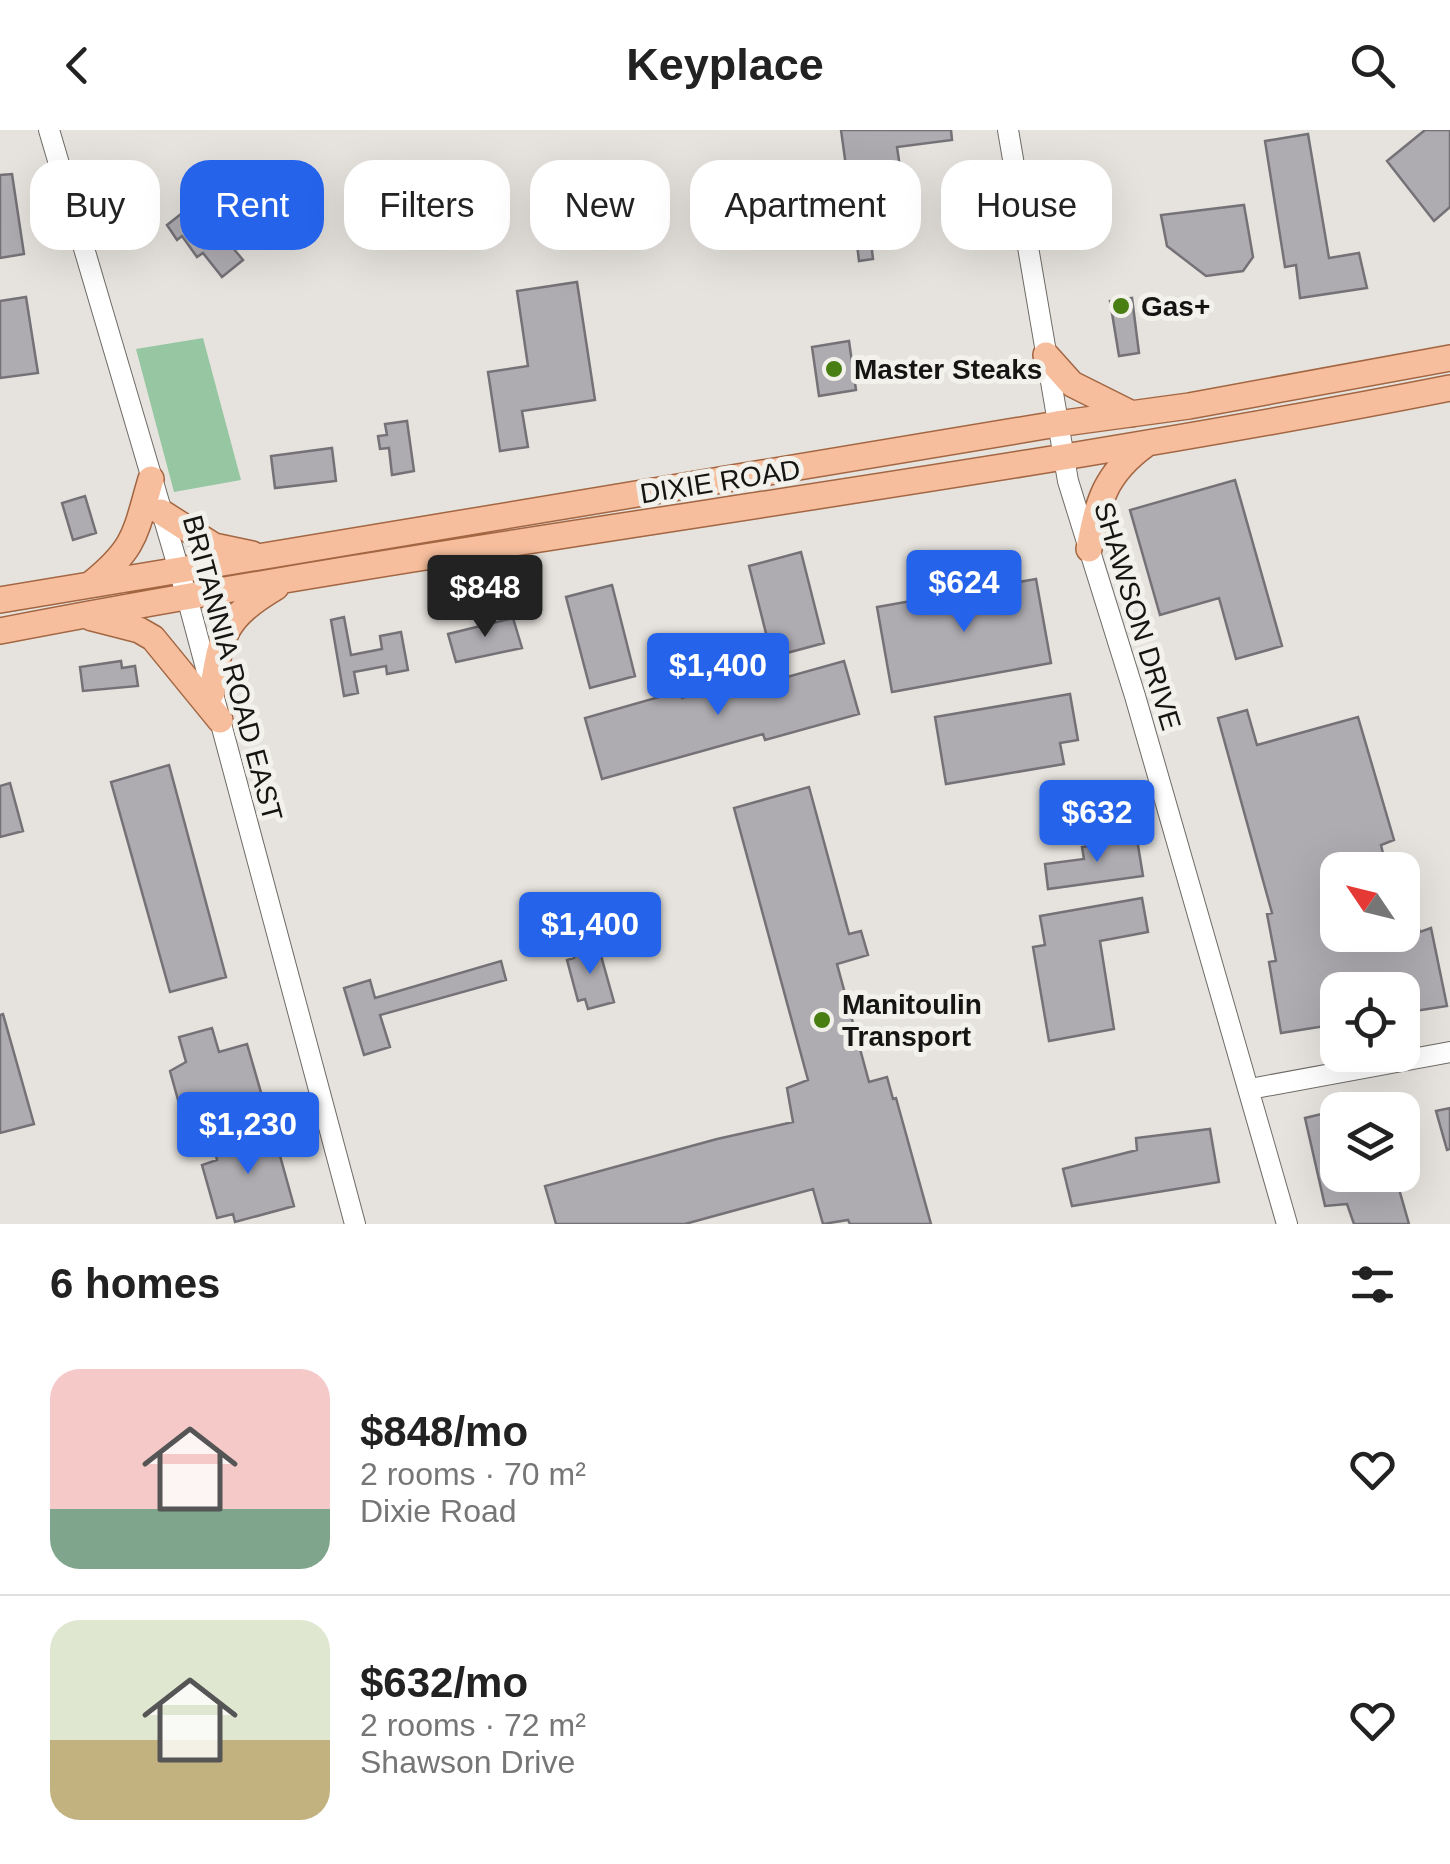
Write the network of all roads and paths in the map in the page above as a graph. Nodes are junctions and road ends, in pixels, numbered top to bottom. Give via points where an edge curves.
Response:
1 (49, 130) edge
2 (1008, 130) edge
3 (1046, 355) junction
4 (1450, 358) edge
5 (1450, 388) edge
6 (1132, 414) junction
7 (1057, 424) junction
8 (1145, 444) junction
9 (1064, 458) junction
10 (152, 479) junction
11 (161, 512) junction
12 (1090, 549) junction
13 (267, 556) junction
14 (179, 571) junction
15 (284, 582) junction
16 (89, 586) junction
17 (187, 598) junction
18 (0, 600) edge
19 (82, 615) junction
20 (0, 631) edge
21 (212, 692) junction
22 (220, 720) junction
23 (1450, 1052) edge
24 (1250, 1089) junction
25 (355, 1224) edge
26 (1287, 1224) edge

1 - 10 street, BRITANNIA ROAD EAST
2 - 3 street, SHAWSON DRIVE
3 - 6 main road via 1072,384
3 - 7 street, SHAWSON DRIVE
4 - 6 main road, DIXIE ROAD
5 - 8 main road, DIXIE ROAD
6 - 7 main road, DIXIE ROAD
7 - 9 street, SHAWSON DRIVE
7 - 13 main road, DIXIE ROAD
8 - 9 main road, DIXIE ROAD
8 - 12 main road via 1106,485
9 - 12 street, SHAWSON DRIVE
9 - 15 main road, DIXIE ROAD
10 - 11 street, BRITANNIA ROAD EAST
10 - 16 main road via 131,545
11 - 13 main road via 214,546
11 - 14 street, BRITANNIA ROAD EAST
12 - 24 street, SHAWSON DRIVE
13 - 14 main road, DIXIE ROAD
14 - 16 main road, DIXIE ROAD
14 - 17 street, BRITANNIA ROAD EAST
15 - 17 main road, DIXIE ROAD
15 - 21 main road via 230,622
16 - 18 main road, DIXIE ROAD
17 - 19 main road, DIXIE ROAD
17 - 21 street, BRITANNIA ROAD EAST
19 - 20 main road, DIXIE ROAD
19 - 22 main road via 152,638
21 - 22 street, BRITANNIA ROAD EAST
22 - 25 street, BRITANNIA ROAD EAST
23 - 24 street
24 - 26 street, SHAWSON DRIVE

